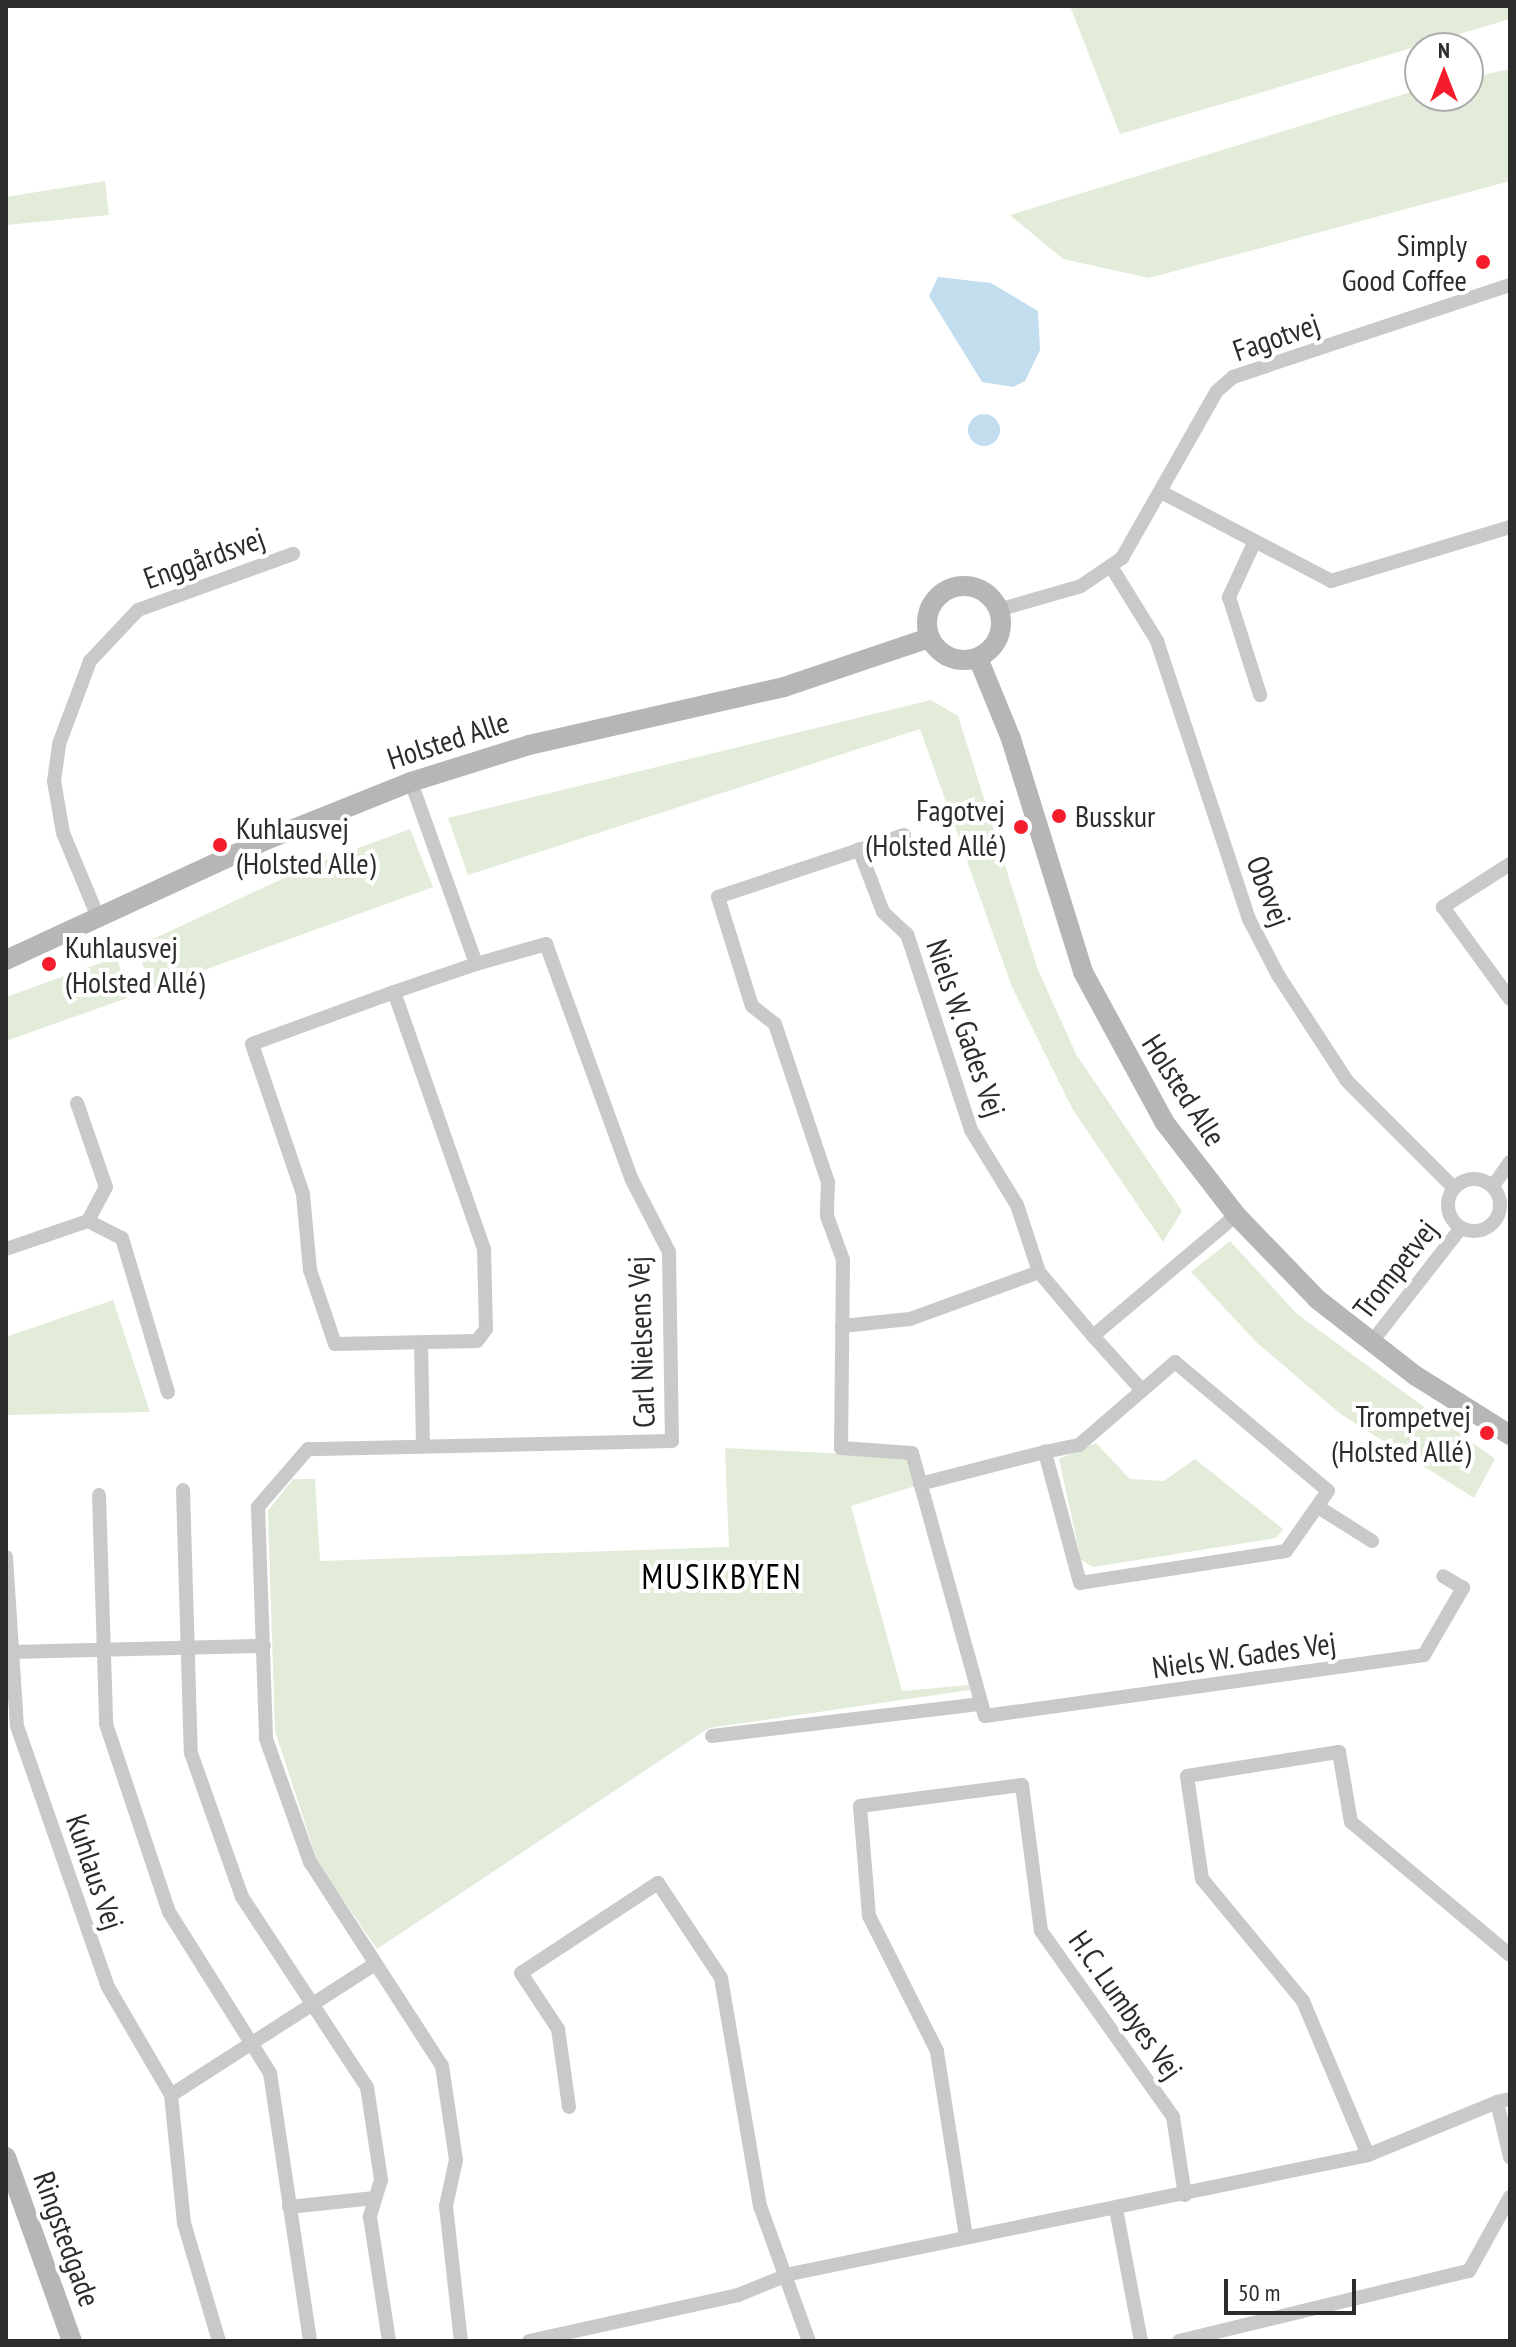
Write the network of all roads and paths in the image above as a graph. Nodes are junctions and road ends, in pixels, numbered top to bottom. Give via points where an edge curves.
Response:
1 (1510, 285) edge
2 (1163, 493) junction
3 (1510, 527) edge
4 (1254, 543) junction
5 (293, 554) dead end
6 (1112, 568) junction
7 (998, 610) junction
8 (929, 638) junction
9 (978, 658) junction
10 (1260, 695) dead end
11 (411, 782) junction
12 (904, 835) dead end
13 (859, 849) junction
14 (1510, 864) edge
15 (98, 917) junction
16 (6, 960) edge
17 (476, 964) junction
18 (394, 992) junction
19 (1510, 999) edge
20 (77, 1103) dead end
21 (1510, 1162) edge
22 (1493, 1186) junction
23 (1454, 1188) junction
24 (1236, 1215) junction
25 (88, 1221) junction
26 (1461, 1228) junction
27 (6, 1249) edge
28 (1039, 1272) junction
29 (842, 1326) junction
30 (1093, 1336) junction
31 (421, 1343) junction
32 (1371, 1343) junction
33 (1140, 1388) junction
34 (168, 1392) dead end
35 (1510, 1435) edge
36 (423, 1446) junction
37 (1045, 1452) junction
38 (920, 1484) junction
39 (183, 1490) dead end
40 (99, 1495) dead end
41 (1318, 1507) junction
42 (1372, 1541) dead end
43 (6, 1557) edge
44 (1443, 1576) dead end
45 (264, 1646) junction
46 (186, 1648) junction
47 (104, 1650) junction
48 (11, 1652) junction
49 (981, 1704) junction
50 (712, 1736) dead end
51 (1510, 1955) edge
52 (375, 1964) junction
53 (313, 2005) junction
54 (251, 2046) junction
55 (171, 2095) junction
56 (1504, 2100) edge
57 (569, 2107) dead end
58 (1368, 2155) junction
59 (6, 2157) edge
60 (1510, 2157) edge
61 (1185, 2195) junction
62 (1510, 2197) edge
63 (375, 2198) junction
64 (289, 2207) junction
65 (1116, 2209) junction
66 (966, 2237) junction
67 (790, 2274) junction
68 (72, 2341) edge
69 (219, 2341) edge
70 (310, 2341) edge
71 (389, 2341) edge
72 (461, 2341) edge
73 (529, 2341) edge
74 (809, 2341) edge
75 (1141, 2341) edge
76 (1179, 2341) edge

1 - 2 street, Fagotvej via 1233,377 1217,391
2 - 4 street
2 - 6 street, Fagotvej
3 - 4 street via 1331,581
4 - 10 street via 1229,597
5 - 15 street, Enggårdsvej via 138,610 90,661 63,729 54,781 63,833
6 - 7 street, Fagotvej via 1081,586
6 - 23 street, Obovej via 1157,641 1249,919 1278,975 1347,1081
7 - 8 street via 980,590 954,587 933,601
7 - 9 street via 1000,632
8 - 9 street via 944,655
8 - 11 street, Holsted Alle via 784,687 529,745
9 - 24 street, Holsted Alle via 1083,972 1165,1123
11 - 15 street, Holsted Alle
11 - 17 street
12 - 13 street
13 - 28 street, Niels W. Gades Vej via 883,912 907,934 971,1130 1017,1205
13 - 29 street via 718,897 752,1006 775,1024 828,1182 827,1216 843,1260
14 - 19 street via 1443,907
15 - 16 street, Holsted Alle
17 - 18 street, Carl Nielsens Vej
17 - 36 street, Carl Nielsens Vej via 546,944 632,1180 669,1252 672,1441
18 - 31 street, Carl Nielsens Vej via 484,1249 484,1337
18 - 31 street, Carl Nielsens Vej via 252,1044 303,1194 310,1270 335,1344
20 - 25 street via 106,1187
21 - 22 street
22 - 23 street via 1469,1179
22 - 26 street via 1501,1202 1492,1225
23 - 26 street via 1448,1210
24 - 30 street
24 - 32 street, Holsted Alle
25 - 27 street
25 - 34 street via 122,1238
26 - 32 street, Trompetvej
28 - 29 street via 910,1319
28 - 30 street, Niels W. Gades Vej
29 - 38 street via 841,1448 912,1453
30 - 33 street, Niels W. Gades Vej
31 - 36 street
32 - 35 street, Holsted Alle
33 - 37 street via 1079,1445
33 - 41 street via 1175,1362 1328,1491
36 - 45 street, Carl Nielsens Vej via 308,1449 258,1507
37 - 38 street
37 - 41 street via 1080,1583 1286,1551
38 - 49 street
39 - 46 street
40 - 47 street, Kuhlaus Vej
41 - 42 street
43 - 48 street, Kuhlaus Vej
44 - 49 street, Niels W. Gades Vej via 1463,1588 1424,1655 985,1716
45 - 46 street
45 - 52 street via 266,1739 310,1862
46 - 47 street
46 - 53 street via 191,1753 231,1875
47 - 48 street
47 - 54 street, Kuhlaus Vej via 106,1724 169,1912
48 - 55 street, Kuhlaus Vej via 17,1726 108,1987
49 - 50 street, Niels W. Gades Vej
51 - 58 street via 1351,1822 1339,1752 1187,1776 1202,1879 1303,2001
52 - 53 street
52 - 72 street via 442,2066 456,2160 446,2206
53 - 54 street
53 - 63 street via 367,2087 381,2180
54 - 55 street
54 - 64 street, Kuhlaus Vej via 270,2073
55 - 69 street, Kuhlaus Vej via 184,2223
56 - 58 street
56 - 60 street
57 - 67 street via 558,2029 521,1973 658,1883 721,1978 760,2206
58 - 61 street
59 - 68 street, Ringstedgade
61 - 65 street
61 - 66 street, H.C. Lumbyes Vej via 1173,2117 1041,1931 1022,1785 860,1806 869,1916 937,2051
62 - 76 street via 1469,2271
63 - 64 street
63 - 71 street via 370,2217
64 - 70 street, Kuhlaus Vej
65 - 66 street
65 - 75 street
66 - 67 street
67 - 73 street via 738,2295
67 - 74 street

